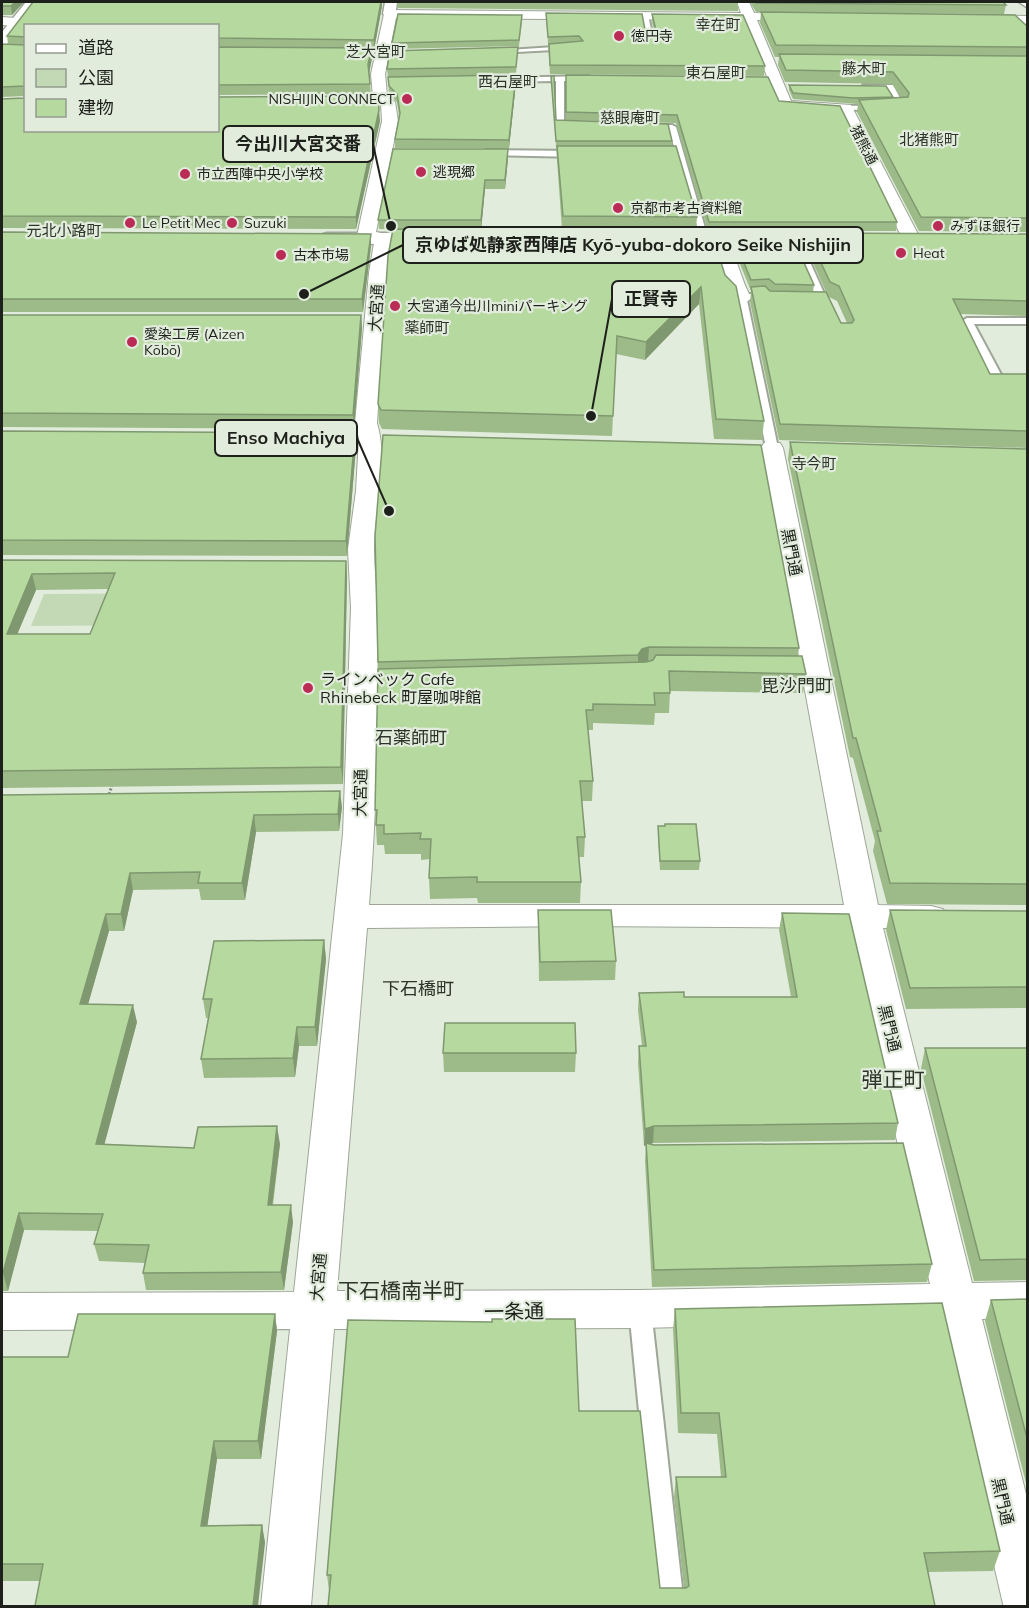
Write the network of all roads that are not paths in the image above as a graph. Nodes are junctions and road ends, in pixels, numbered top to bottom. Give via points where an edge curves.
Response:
1 (34, 3) edge
2 (387, 6) edge
3 (746, 9) edge
4 (645, 15) junction
5 (818, 17) edge
6 (957, 19) edge
7 (1028, 20) edge
8 (9, 21) edge
9 (651, 43) edge
10 (3, 47) edge
11 (579, 49) edge
12 (483, 53) edge
13 (580, 68) edge
14 (581, 78) junction
15 (603, 78) edge
16 (478, 80) edge
17 (560, 80) junction
18 (857, 87) edge
19 (366, 100) edge
20 (385, 100) junction
21 (846, 108) junction
22 (594, 125) edge
23 (639, 126) edge
24 (478, 153) edge
25 (585, 154) edge
26 (668, 154) edge
27 (680, 154) junction
28 (306, 238) edge
29 (384, 239) junction
30 (461, 239) edge
31 (647, 240) edge
32 (712, 240) junction
33 (795, 240) junction
34 (865, 240) edge
35 (889, 240) edge
36 (912, 240) junction
37 (935, 240) edge
38 (741, 297) junction
39 (769, 301) edge
40 (834, 311) edge
41 (352, 320) edge
42 (376, 320) junction
43 (1028, 321) edge
44 (1028, 383) edge
45 (772, 448) joint
46 (351, 917) junction
47 (863, 917) junction
48 (957, 917) edge
49 (1028, 1300) edge
50 (956, 1302) junction
51 (315, 1309) junction
52 (640, 1309) junction
53 (2, 1311) edge
54 (1028, 1604) edge
55 (286, 1606) edge
56 (671, 1606) edge

1 - 8 main road
2 - 4 street
2 - 20 street via 380,97
3 - 4 street
3 - 5 street
3 - 21 street, 猪熊通 via 773,61 784,105
4 - 9 lane
6 - 7 street
8 - 10 main road
11 - 12 lane
13 - 14 lane
14 - 15 lane
14 - 17 lane
16 - 17 lane
17 - 22 lane via 560,124
18 - 21 lane via 890,87 901,107
19 - 20 street
20 - 29 street via 390,121 389,153 366,236
21 - 36 street, 猪熊通
23 - 27 lane via 672,128
24 - 25 lane
26 - 27 lane
27 - 32 lane
28 - 29 main road
29 - 30 main road
29 - 42 street, 大宮通
31 - 32 main road
32 - 33 main road
32 - 38 street
33 - 34 main road
33 - 40 lane via 817,302 830,302
35 - 36 main road
36 - 37 main road
38 - 39 lane via 768,296
38 - 45 lane
41 - 42 street
42 - 46 street, 大宮通 via 366,423 370,438 349,566 364,608 368,683 348,795
43 - 44 lane via 967,321 1000,383
45 - 47 street, 黒門通 via 808,669
46 - 47 street
46 - 51 street, 大宮通
47 - 48 street
47 - 50 street, 黒門通 via 908,1150
49 - 50 street, 一条通
50 - 52 street, 一条通
50 - 54 street, 黒門通
51 - 52 street, 一条通 via 347,1312
51 - 53 street, 一条通
51 - 55 street, 大宮通
52 - 56 lane

